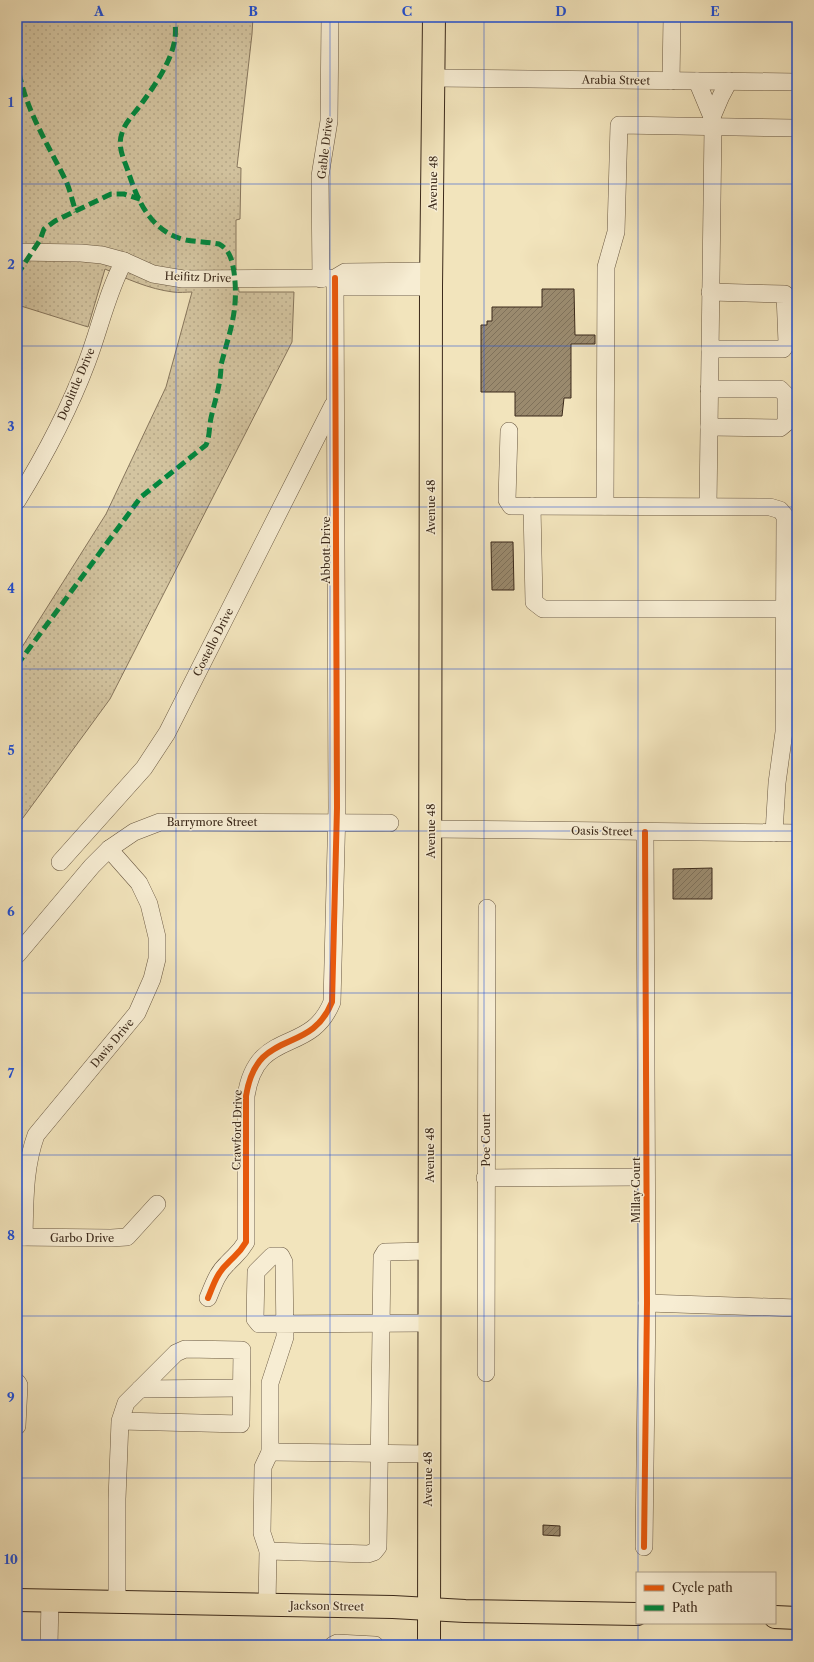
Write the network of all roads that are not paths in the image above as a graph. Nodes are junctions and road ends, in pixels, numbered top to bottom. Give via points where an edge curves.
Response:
1 (330, 17) edge
2 (434, 17) edge
3 (672, 17) edge
4 (434, 78) junction
5 (671, 81) junction
6 (697, 81) junction
7 (729, 82) junction
8 (797, 82) edge
9 (712, 122) junction
10 (794, 128) dead end
11 (17, 252) edge
12 (124, 261) junction
13 (328, 279) junction
14 (431, 279) junction
15 (710, 292) junction
16 (710, 348) junction
17 (709, 389) junction
18 (335, 401) junction
19 (709, 427) junction
20 (509, 431) dead end
21 (17, 501) edge
22 (532, 506) junction
23 (605, 506) junction
24 (708, 506) junction
25 (785, 609) junction
26 (336, 822) junction
27 (390, 823) dead end
28 (431, 829) junction
29 (645, 832) junction
30 (774, 833) junction
31 (797, 833) edge
32 (109, 849) junction
33 (60, 862) dead end
34 (487, 908) dead end
35 (17, 955) edge
36 (646, 1177) junction
37 (485, 1178) junction
38 (157, 1204) dead end
39 (20, 1237) edge
40 (429, 1251) junction
41 (208, 1298) dead end
42 (647, 1303) junction
43 (797, 1308) edge
44 (380, 1323) junction
45 (429, 1323) junction
46 (486, 1373) dead end
47 (17, 1382) edge
48 (241, 1388) junction
49 (140, 1389) junction
50 (120, 1421) junction
51 (17, 1426) edge
52 (270, 1452) junction
53 (379, 1453) junction
54 (428, 1454) junction
55 (644, 1547) dead end
56 (268, 1551) junction
57 (17, 1600) edge
58 (50, 1600) junction
59 (117, 1602) junction
60 (267, 1605) junction
61 (428, 1609) junction
62 (636, 1614) edge
63 (776, 1617) edge
64 (797, 1618) edge
65 (49, 1645) edge
66 (333, 1645) edge
67 (375, 1645) edge
68 (429, 1645) edge

1 - 13 street, Gable Drive via 329,121 320,176
2 - 4 main road, Avenue 48
3 - 5 street
4 - 5 street, Arabia Street
4 - 14 main road, Avenue 48
5 - 6 street, Arabia Street
6 - 7 street, Arabia Street
6 - 9 street
7 - 8 street, Arabia Street
7 - 9 street
9 - 10 street
9 - 15 street
9 - 23 street via 618,125 616,232 606,267
11 - 12 street, Heifitz Drive via 81,253
12 - 13 street, Heifitz Drive via 167,278
12 - 21 street, Doolittle Drive via 114,279 81,378 42,458
13 - 14 street, Heifitz Drive via 345,287 379,279
13 - 18 street, Abbott Drive
14 - 28 main road, Avenue 48
15 - 16 street
15 - 16 street via 785,294 788,343 783,349
16 - 17 street
17 - 19 street
17 - 19 street via 780,389 786,395 786,423 780,428
18 - 26 street, Abbott Drive
18 - 33 street, Costello Drive via 166,733 144,768
19 - 24 street
20 - 22 street via 507,500 512,506
22 - 23 street
22 - 25 street via 534,602 543,609
23 - 24 street
24 - 25 street via 770,507 780,510 785,516
25 - 30 street via 784,732
26 - 27 street, Barrymore Street
26 - 32 street, Barrymore Street via 160,822 134,832
26 - 41 street, Crawford Drive via 332,1002 328,1013 312,1031 276,1047 263,1056 254,1068 246,1096 246,1242 239,1254 227,1263 217,1276
28 - 29 street, Oasis Street
28 - 40 main road, Avenue 48
29 - 30 street, Oasis Street
29 - 36 street, Millay Court
30 - 31 street, Oasis Street
32 - 35 street, Barrymore Street
32 - 39 street, Davis Drive via 139,883 149,904 157,937 157,959 148,992 137,1012 36,1135 30,1151 26,1176
34 - 37 street, Poe Court
36 - 37 street
36 - 42 street, Millay Court
37 - 46 street, Poe Court
38 - 39 street, Garbo Drive via 127,1237
40 - 44 street via 385,1252 382,1257
40 - 45 main road, Avenue 48
42 - 43 street
42 - 55 street, Millay Court
44 - 45 street
44 - 52 street via 285,1323 285,1336 270,1383
44 - 53 street
45 - 54 main road, Avenue 48
47 - 51 street
48 - 49 street
48 - 49 street via 242,1350 186,1349 176,1352
48 - 50 street via 240,1424
49 - 50 street via 126,1403
50 - 59 street
52 - 53 street
52 - 56 street via 263,1467 262,1533
53 - 54 street
53 - 56 street via 378,1547 374,1552 368,1554
54 - 61 main road, Avenue 48
56 - 60 street
57 - 58 main road, Jackson Street
58 - 59 main road, Jackson Street
58 - 65 street
59 - 60 main road, Jackson Street
60 - 61 main road, Jackson Street
61 - 62 main road, Jackson Street
61 - 68 main road, Avenue 48
63 - 64 main road
66 - 67 street

